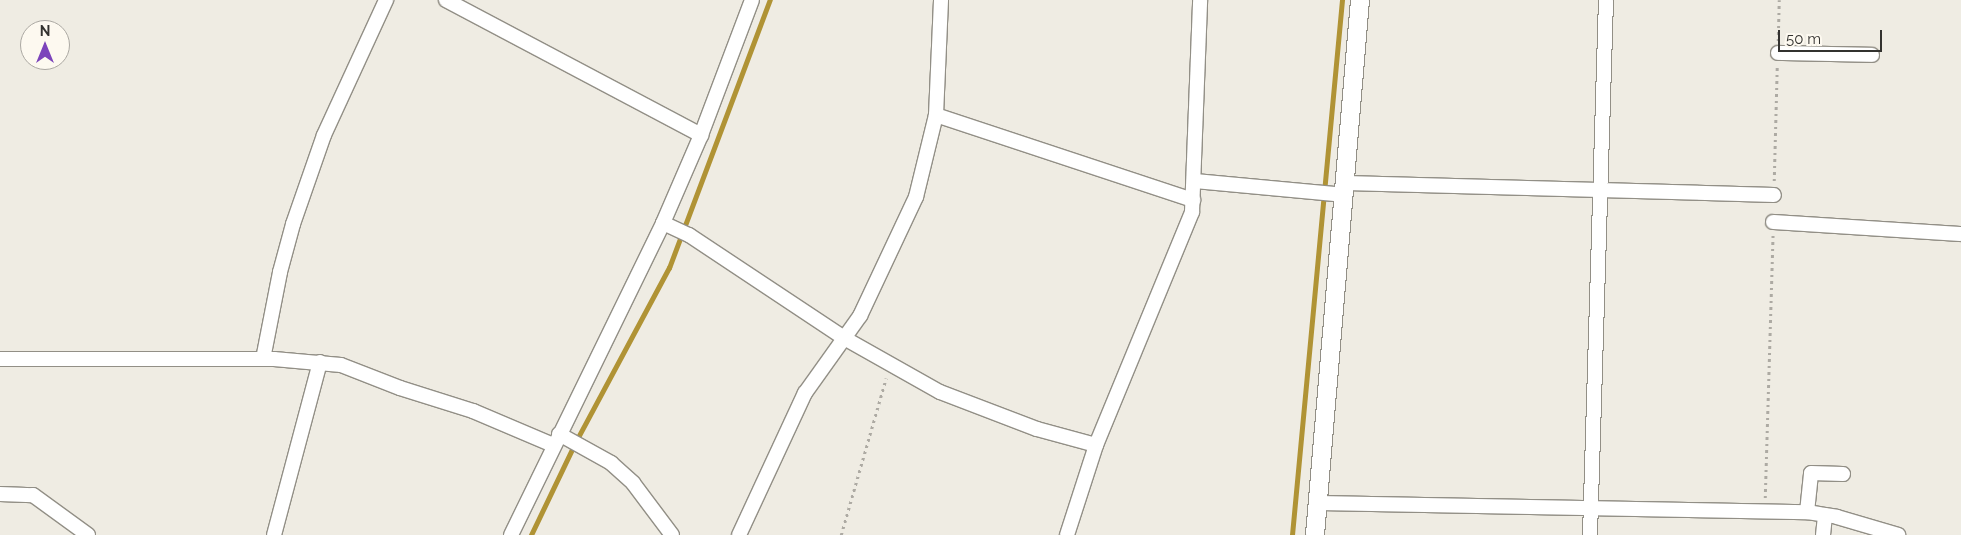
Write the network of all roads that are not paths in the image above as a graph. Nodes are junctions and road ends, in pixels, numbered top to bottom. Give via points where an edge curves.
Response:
1 (386, 0) edge
2 (446, 0) edge
3 (752, 0) edge
4 (940, 0) edge
5 (1200, 0) edge
6 (1360, 0) edge
7 (1606, 0) edge
8 (1778, 54) road end
9 (1872, 55) dead end
10 (936, 115) junction
11 (702, 135) junction
12 (1195, 181) junction
13 (1345, 189) junction
14 (1601, 192) junction
15 (1774, 194) road end
16 (1193, 200) junction
17 (1773, 222) road end
18 (667, 225) junction
19 (1961, 234) edge
20 (844, 338) junction
21 (0, 359) edge
22 (263, 359) junction
23 (320, 362) junction
24 (560, 439) junction
25 (1096, 445) junction
26 (1843, 474) dead end
27 (0, 494) edge
28 (1319, 503) junction
29 (1590, 509) junction
30 (1807, 512) junction
31 (1825, 514) junction
32 (88, 535) edge
33 (274, 535) edge
34 (511, 535) edge
35 (672, 535) edge
36 (739, 535) edge
37 (1067, 535) edge
38 (1316, 535) edge
39 (1590, 535) edge
40 (1823, 535) edge
41 (1898, 535) edge

1 - 22 street via 331,117 293,224
2 - 11 street
3 - 11 street
4 - 10 street
5 - 12 street
6 - 13 street
7 - 14 street
8 - 9 street
10 - 16 street
10 - 20 street via 916,197 860,316
11 - 18 street
12 - 13 street via 1320,192
12 - 16 street
13 - 14 street
13 - 28 street
14 - 15 street
14 - 29 street
16 - 25 street via 1188,226
17 - 19 street
18 - 20 street via 689,236
18 - 24 street
20 - 25 street via 940,392 1037,429
20 - 36 street via 810,381
21 - 22 street
22 - 23 street
23 - 24 street via 341,365 400,388
23 - 33 street
24 - 34 street
24 - 35 street via 585,448 633,483
25 - 37 street
26 - 30 street via 1811,473
27 - 32 street via 33,495
28 - 29 street
28 - 38 street
29 - 30 street
29 - 39 street
30 - 31 street
31 - 40 street
31 - 41 street

